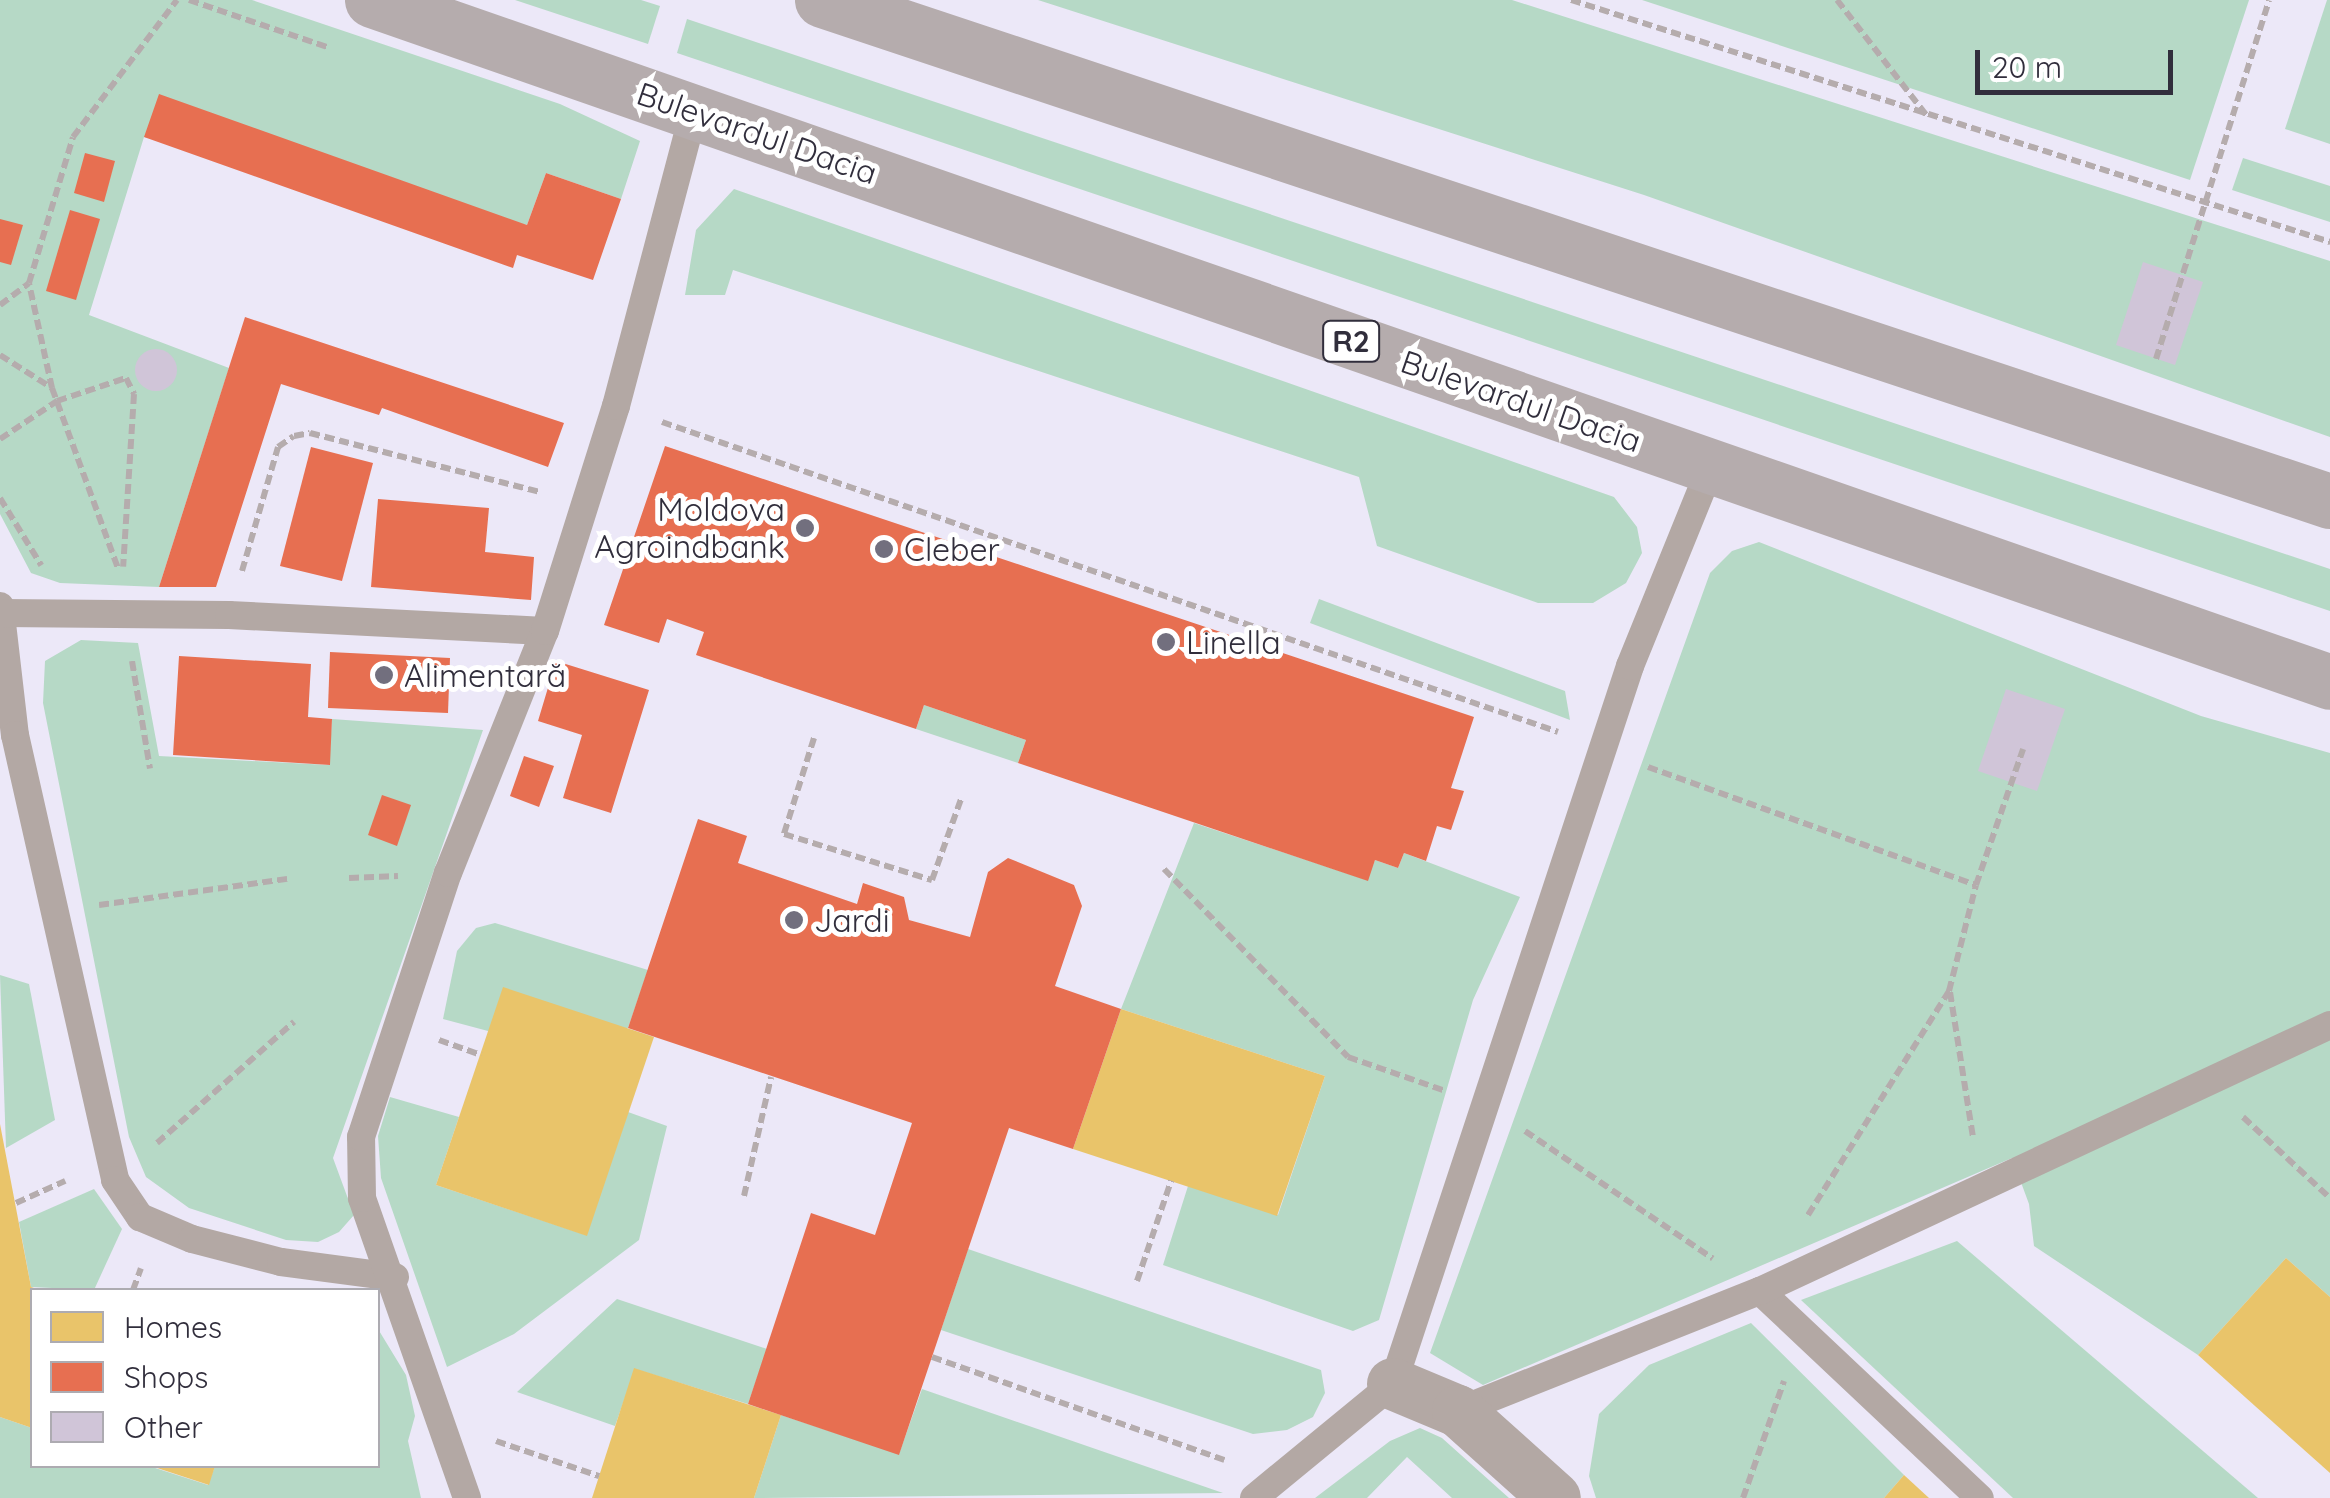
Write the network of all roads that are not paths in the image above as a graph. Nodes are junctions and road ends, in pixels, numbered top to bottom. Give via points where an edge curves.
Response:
1 (372, 0) edge
2 (822, 0) edge
3 (694, 110) junction
4 (1712, 467) junction
5 (2330, 500) edge
6 (1, 610) edge
7 (545, 631) junction
8 (2330, 682) edge
9 (2330, 1025) edge
10 (395, 1277) junction
11 (1760, 1291) junction
12 (1393, 1384) junction
13 (1458, 1411) junction
14 (467, 1498) edge
15 (1254, 1498) edge
16 (1555, 1498) edge
17 (1980, 1498) edge

1 - 3 main road, Bulevardul Dacia / R2
2 - 5 main road
3 - 4 main road, Bulevardul Dacia / R2
3 - 7 lane via 616,406
4 - 8 main road, Bulevardul Dacia / R2
4 - 12 lane via 1630,666
6 - 7 lane
6 - 10 lane via 16,735 115,1180 140,1217 192,1240 281,1262
7 - 10 lane via 448,874 361,1136 362,1198
9 - 11 lane
10 - 14 lane
11 - 13 lane
11 - 17 lane
12 - 13 street
12 - 15 lane
13 - 16 street

